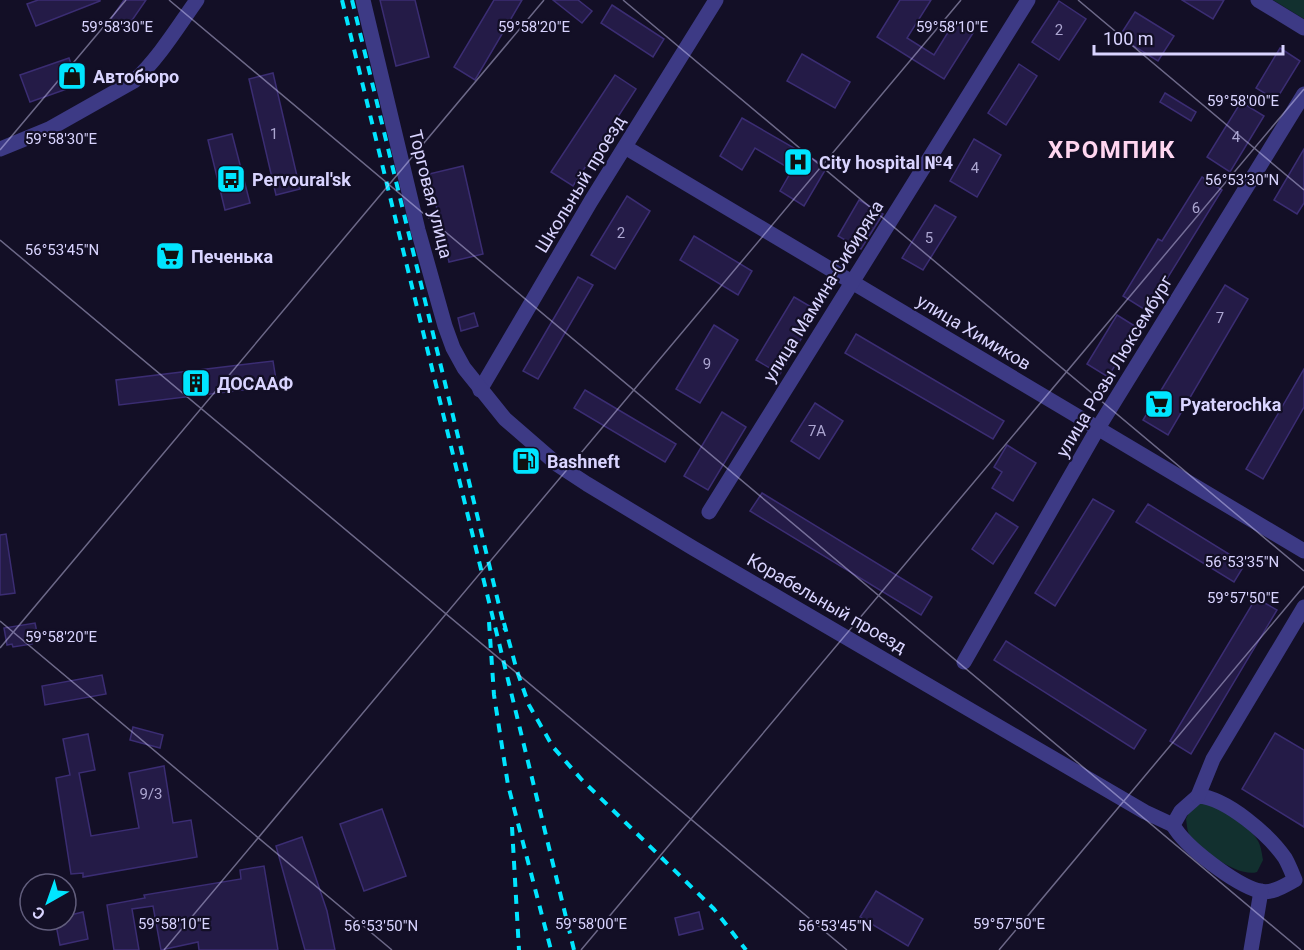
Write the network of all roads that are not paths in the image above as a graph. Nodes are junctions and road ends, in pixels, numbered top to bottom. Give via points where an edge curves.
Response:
1 (197, 0) edge
2 (363, 0) edge
3 (716, 0) edge
4 (1028, 0) edge
5 (1258, 0) edge
6 (1304, 28) edge
7 (1304, 94) edge
8 (625, 147) junction
9 (0, 149) edge
10 (851, 282) junction
11 (480, 390) junction
12 (1098, 428) junction
13 (709, 512) dead end
14 (1304, 551) edge
15 (1304, 607) edge
16 (964, 662) dead end
17 (1198, 796) junction
18 (1173, 825) junction
19 (1299, 882) edge
20 (1261, 891) junction
21 (1251, 950) edge

1 - 9 street via 134,81 49,129
2 - 11 street, Торговая улица via 445,326 453,348
3 - 8 street, Школьный проезд
4 - 10 street, улица Мамина-Сибиряка
5 - 6 street
7 - 12 street, улица Розы Люксембург
8 - 10 street, улица Химиков
8 - 11 street, Школьный проезд
10 - 12 street, улица Химиков
10 - 13 street, улица Мамина-Сибиряка
11 - 18 street, Корабельный проезд via 534,446 587,484
12 - 14 street, улица Химиков
12 - 16 street, улица Розы Люксембург
15 - 17 street via 1213,759
17 - 18 street via 1181,811
17 - 19 street via 1227,807 1272,841
18 - 20 street via 1179,837 1232,879
19 - 20 street
20 - 21 street

